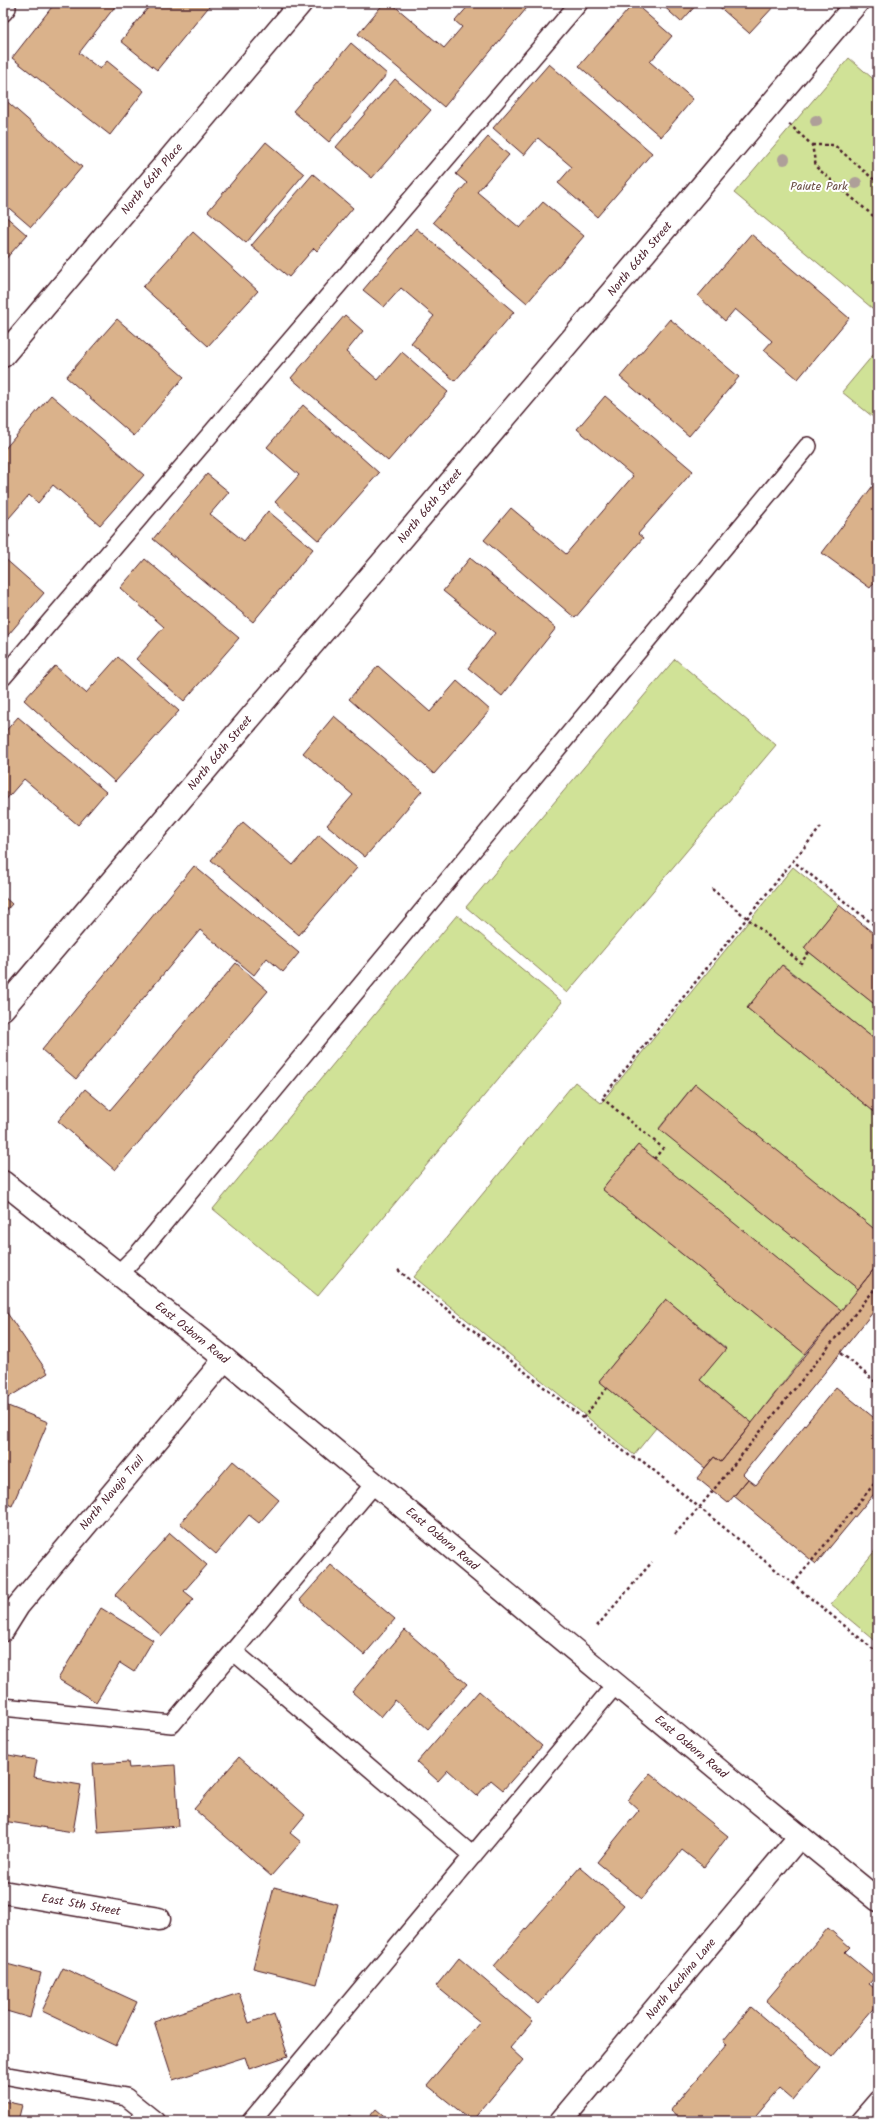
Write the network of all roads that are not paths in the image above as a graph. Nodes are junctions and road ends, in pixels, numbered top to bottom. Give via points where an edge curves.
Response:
1 (6, 3) edge
2 (302, 3) edge
3 (579, 3) edge
4 (857, 3) edge
5 (3, 13) edge
6 (3, 356) edge
7 (808, 446) dead end
8 (3, 677) edge
9 (3, 1009) edge
10 (3, 1182) edge
11 (118, 1274) junction
12 (225, 1359) junction
13 (375, 1483) junction
14 (3, 1630) edge
15 (233, 1651) junction
16 (616, 1684) junction
17 (3, 1708) edge
18 (800, 1836) junction
19 (473, 1856) junction
20 (3, 1892) edge
21 (878, 1900) edge
22 (160, 1919) dead end
23 (3, 2076) edge
24 (878, 2099) edge
25 (156, 2121) edge
26 (251, 2121) edge
27 (561, 2121) edge
28 (859, 2121) edge

1 - 5 lane via 7,8
2 - 6 street, North 66th Place
3 - 8 lane
4 - 9 street, North 66th Street
7 - 11 lane via 149,1240
10 - 11 street, East Osborn Road
11 - 12 street, East Osborn Road
12 - 13 street, East Osborn Road
12 - 14 street, North Navajo Trail via 18,1606
13 - 15 lane
13 - 16 street, East Osborn Road
15 - 17 lane via 172,1724
15 - 19 lane
16 - 18 street, East Osborn Road
16 - 19 lane
18 - 21 street, East Osborn Road
18 - 27 street, North Kachina Lane
19 - 26 lane
20 - 22 street, East 5th Street
23 - 25 lane via 126,2096
24 - 28 lane

